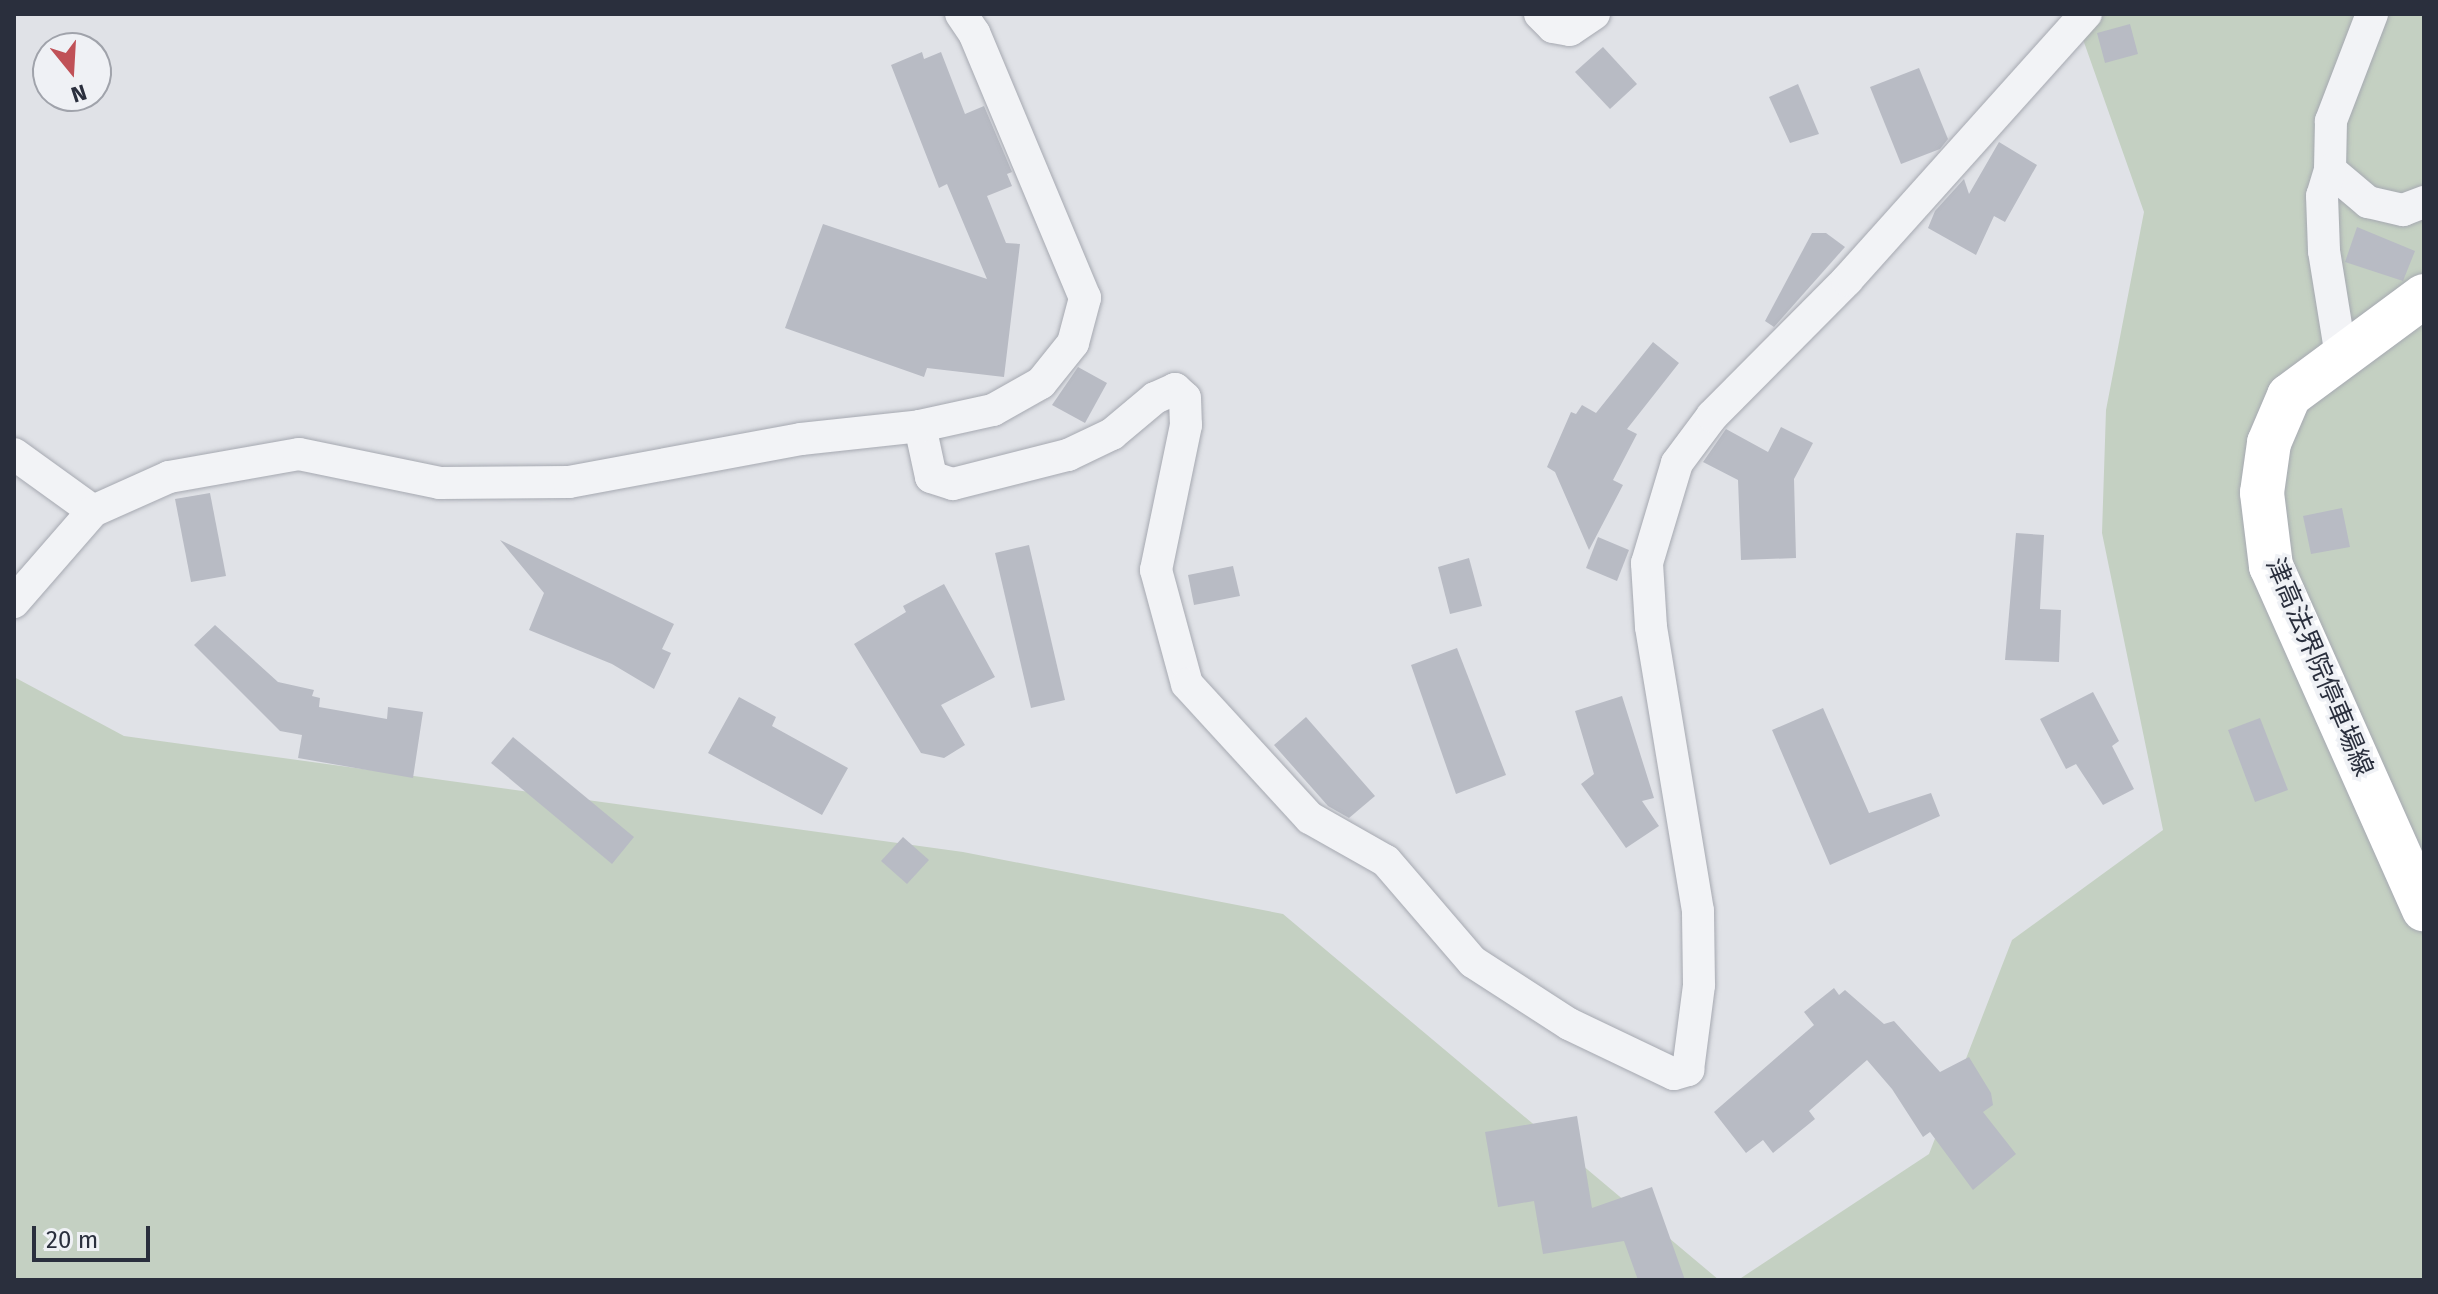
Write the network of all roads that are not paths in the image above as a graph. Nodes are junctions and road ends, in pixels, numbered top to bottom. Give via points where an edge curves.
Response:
1 (961, 14) edge
2 (1540, 14) edge
3 (1594, 14) edge
4 (2086, 14) edge
5 (2372, 14) edge
6 (2330, 170) junction
7 (2424, 202) edge
8 (2424, 296) edge
9 (2341, 356) junction
10 (920, 426) junction
11 (14, 454) edge
12 (93, 511) junction
13 (14, 602) edge
14 (2424, 909) edge

1 - 10 street via 974,33 1085,298 1073,343 1041,383 993,410
2 - 3 street via 1553,27 1570,30
4 - 10 street via 1847,280 1712,416 1677,463 1647,563 1651,627 1698,911 1699,985 1688,1070 1674,1074 1569,1024 1473,962 1386,861 1310,818 1187,684 1156,570 1186,425 1185,398 1175,389 1155,398 1112,434 1068,455 953,484 931,477
5 - 6 street via 2331,121
6 - 7 street via 2368,202 2403,210
6 - 9 street via 2322,196 2324,251
8 - 9 main road, 津高法界院停車場線
9 - 14 main road, 津高法界院停車場線 via 2289,396 2276,420 2263,468 2265,529 2271,566
10 - 12 street via 801,439 569,482 440,483 299,454 169,477
11 - 12 street
12 - 13 street

